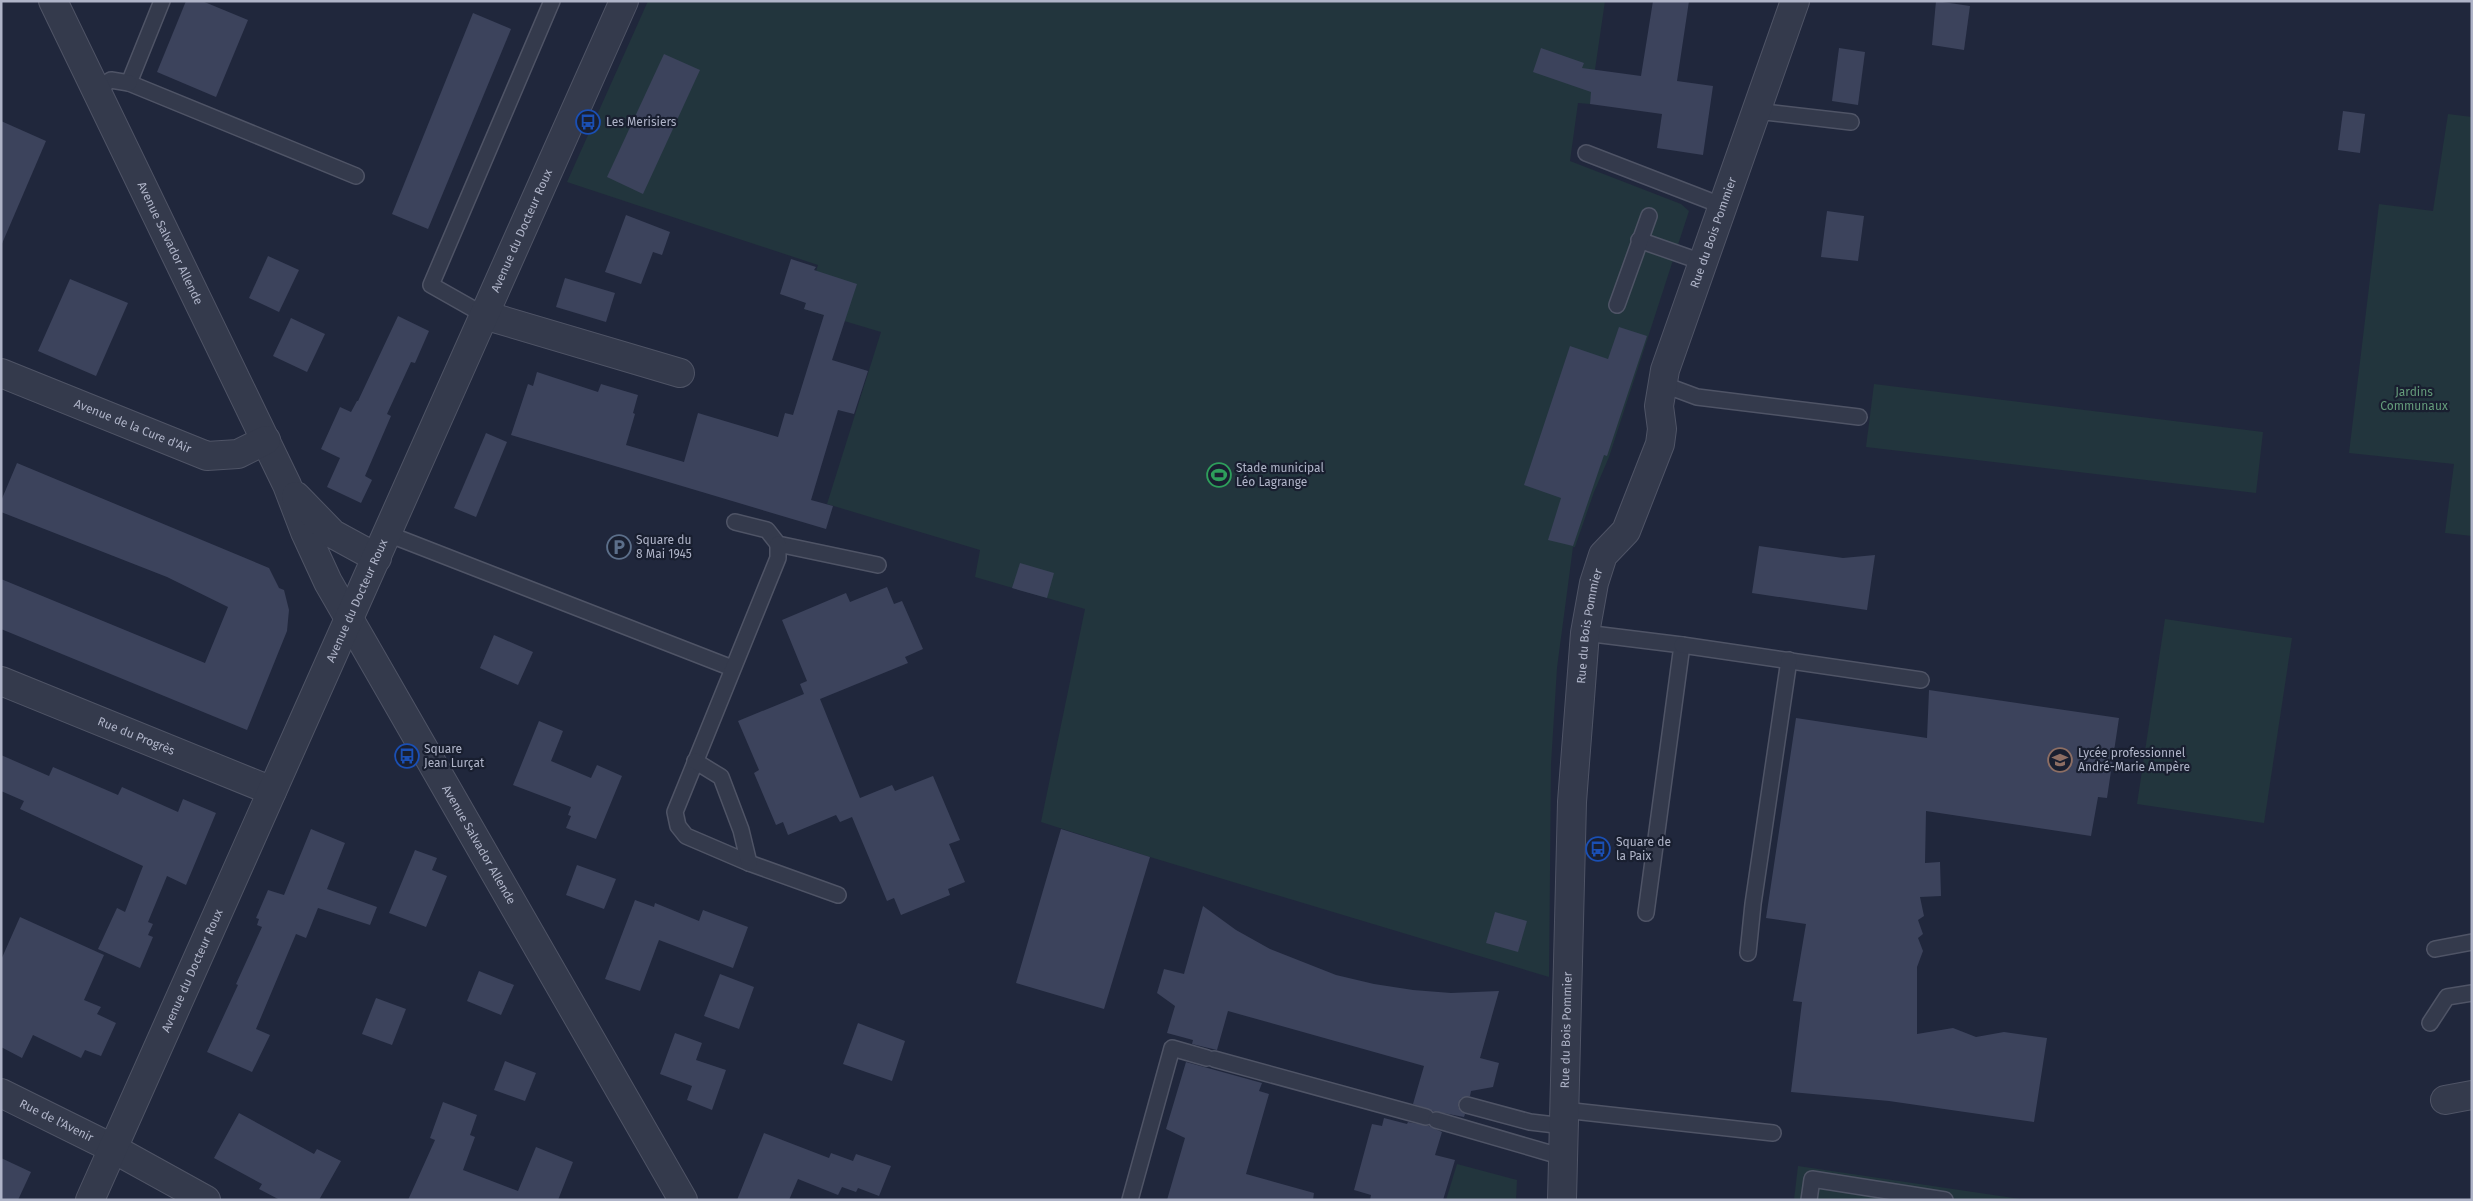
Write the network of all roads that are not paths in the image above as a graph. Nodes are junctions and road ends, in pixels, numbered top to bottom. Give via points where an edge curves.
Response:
1 (53, 1) edge
2 (162, 1) edge
3 (552, 1) edge
4 (624, 1) edge
5 (1795, 1) edge
6 (130, 83) junction
7 (96, 89) junction
8 (1756, 111) junction
9 (1850, 122) dead end
10 (1586, 152) dead end
11 (356, 176) dead end
12 (1723, 206) junction
13 (1649, 216) dead end
14 (1639, 240) junction
15 (1702, 262) junction
16 (1617, 305) dead end
17 (484, 315) junction
18 (1, 373) edge
19 (680, 373) dead end
20 (1662, 384) junction
21 (1859, 417) dead end
22 (266, 440) junction
23 (287, 485) junction
24 (735, 522) dead end
25 (778, 544) junction
26 (382, 546) junction
27 (878, 565) dead end
28 (350, 619) junction
29 (1585, 633) junction
30 (1682, 645) junction
31 (1789, 660) junction
32 (732, 668) junction
33 (1921, 680) dead end
34 (1, 681) edge
35 (695, 761) junction
36 (272, 791) junction
37 (749, 864) junction
38 (838, 895) dead end
39 (1646, 913) dead end
40 (2472, 942) edge
41 (2435, 949) dead end
42 (1748, 953) dead end
43 (2472, 993) edge
44 (2430, 1023) dead end
45 (1, 1093) edge
46 (2472, 1095) edge
47 (2445, 1100) dead end
48 (1467, 1105) dead end
49 (1564, 1118) junction
50 (1773, 1133) dead end
51 (112, 1148) junction
52 (1563, 1157) junction
53 (90, 1200) edge
54 (206, 1200) edge
55 (683, 1200) edge
56 (1130, 1200) edge
57 (1562, 1200) edge
58 (1809, 1200) edge
59 (1944, 1200) edge

1 - 7 street, Avenue Salvador Allende
2 - 6 lane
3 - 17 lane via 431,285
4 - 17 street, Avenue du Docteur Roux
5 - 8 street, Rue du Bois Pommier
6 - 7 lane via 111,80
6 - 11 lane
7 - 22 street, Avenue Salvador Allende
8 - 9 lane
8 - 12 street, Rue du Bois Pommier
10 - 12 lane
12 - 15 street, Rue du Bois Pommier
13 - 14 lane
14 - 15 lane
14 - 16 lane
15 - 20 street, Rue du Bois Pommier
17 - 19 street
17 - 26 street, Avenue du Docteur Roux
18 - 22 street, Avenue de la Cure d'Air via 207,456 238,454
20 - 21 lane via 1697,398
20 - 29 street, Rue du Bois Pommier via 1660,444 1626,531 1603,555
22 - 23 street, Avenue Salvador Allende
23 - 26 street, Avenue Salvador Allende via 334,534
23 - 28 street, Avenue Salvador Allende via 324,574
24 - 25 lane via 767,530
25 - 27 lane
25 - 32 lane via 778,558
26 - 28 street, Avenue du Docteur Roux
26 - 32 lane
28 - 36 street, Avenue du Docteur Roux
28 - 55 street, Avenue Salvador Allende
29 - 30 lane
29 - 49 street, Rue du Bois Pommier via 1572,802
30 - 31 lane
30 - 39 lane
31 - 33 lane
31 - 42 lane
32 - 35 lane
34 - 36 street, Rue du Progrès
35 - 37 lane via 721,777 741,830
35 - 37 lane via 674,812 678,826 686,836
36 - 51 street, Avenue du Docteur Roux
37 - 38 lane
40 - 41 lane
43 - 44 lane via 2447,997
45 - 51 street, Rue de l'Avenir
46 - 47 street
48 - 49 lane via 1530,1122
49 - 50 lane
49 - 52 street, Rue du Bois Pommier
51 - 53 street, Avenue du Docteur Roux
51 - 54 street, Rue de l'Avenir
52 - 56 lane via 1172,1048
52 - 57 street, Rue du Bois Pommier
58 - 59 lane via 1812,1179

